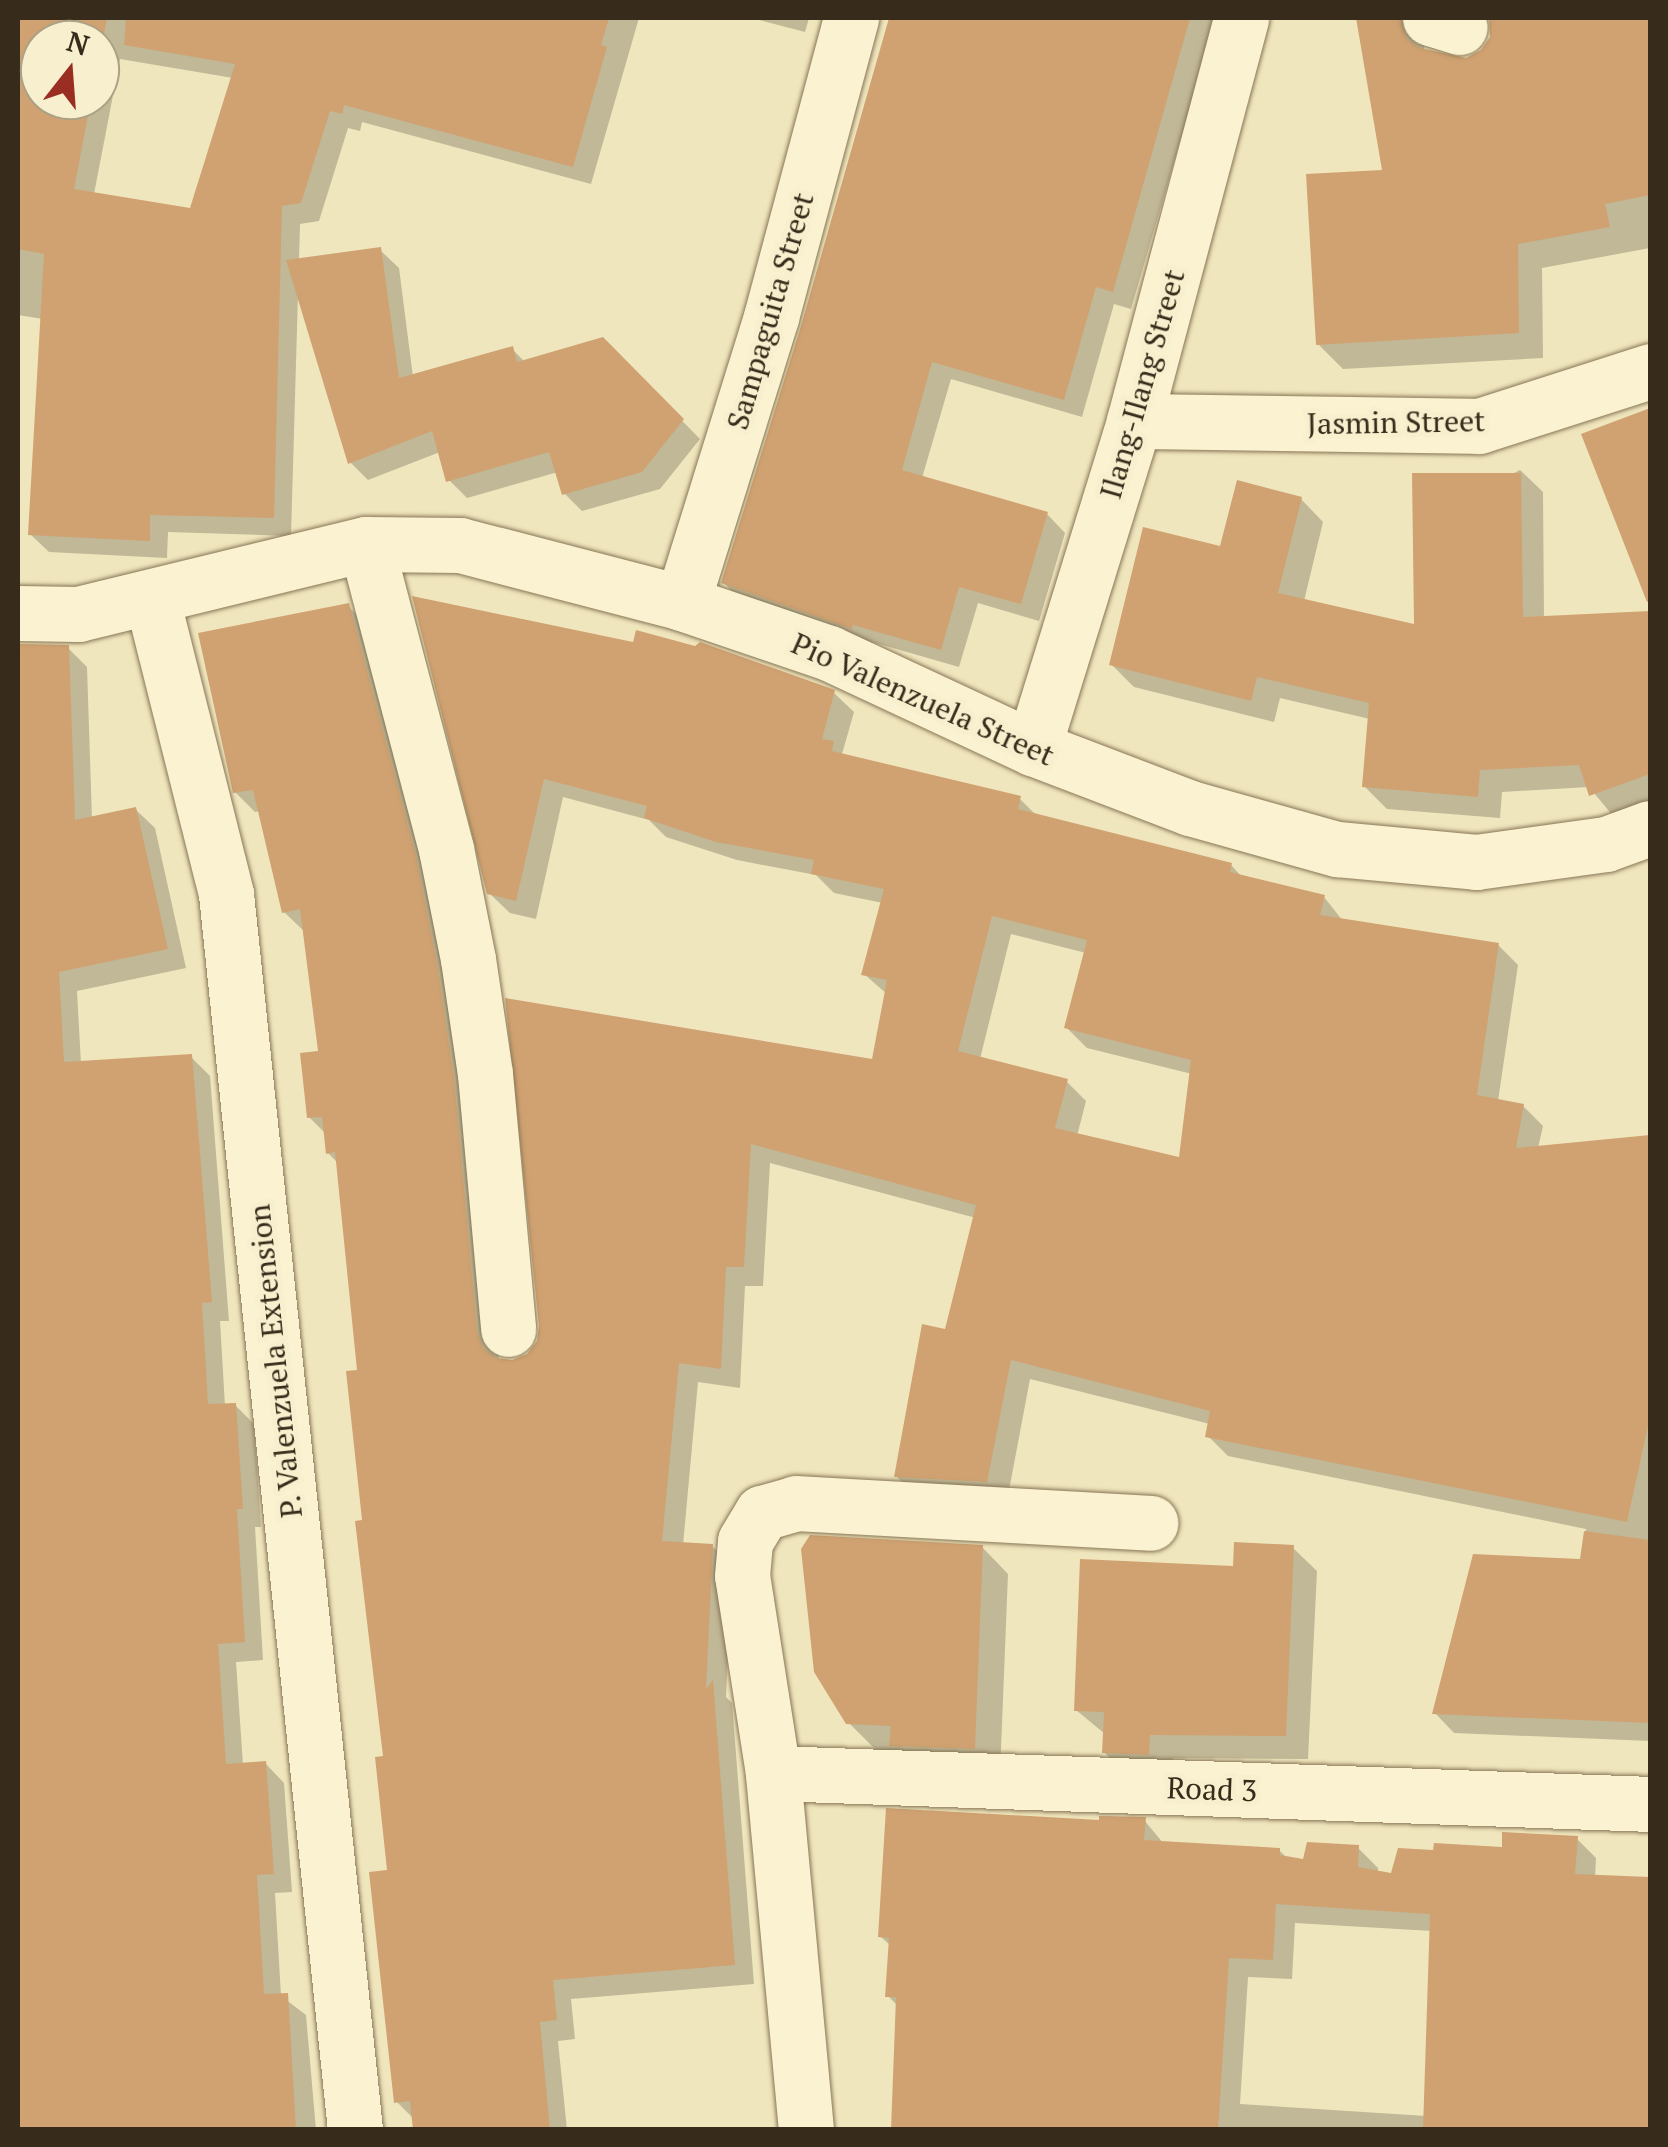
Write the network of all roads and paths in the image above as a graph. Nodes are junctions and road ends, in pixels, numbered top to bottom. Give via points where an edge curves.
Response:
1 (851, 18) edge
2 (1241, 18) edge
3 (1650, 371) edge
4 (1134, 421) junction
5 (366, 544) junction
6 (152, 599) junction
7 (682, 604) junction
8 (18, 613) edge
9 (1033, 748) junction
10 (1650, 828) edge
11 (508, 1329) dead end
12 (1150, 1523) dead end
13 (773, 1773) junction
14 (1650, 1804) edge
15 (355, 2130) edge
16 (806, 2130) edge

1 - 7 street, Sampaguita Street via 771,317
2 - 4 street, Ilang-Ilang Street
3 - 4 street, Jasmin Street via 1480,426
4 - 9 street, Ilang-Ilang Street
5 - 6 street, Pio Valenzuela Street
5 - 7 street, Pio Valenzuela Street via 460,546
5 - 11 street via 468,959
6 - 8 street, Pio Valenzuela Street via 78,614
6 - 15 street, P. Valenzuela Extension via 226,894
7 - 9 street, Pio Valenzuela Street via 828,652
9 - 10 street, Pio Valenzuela Street via 1190,808 1337,849 1476,862 1606,844
12 - 13 street via 796,1503 762,1513 745,1540 742,1576
13 - 14 street, Road 3
13 - 16 street

